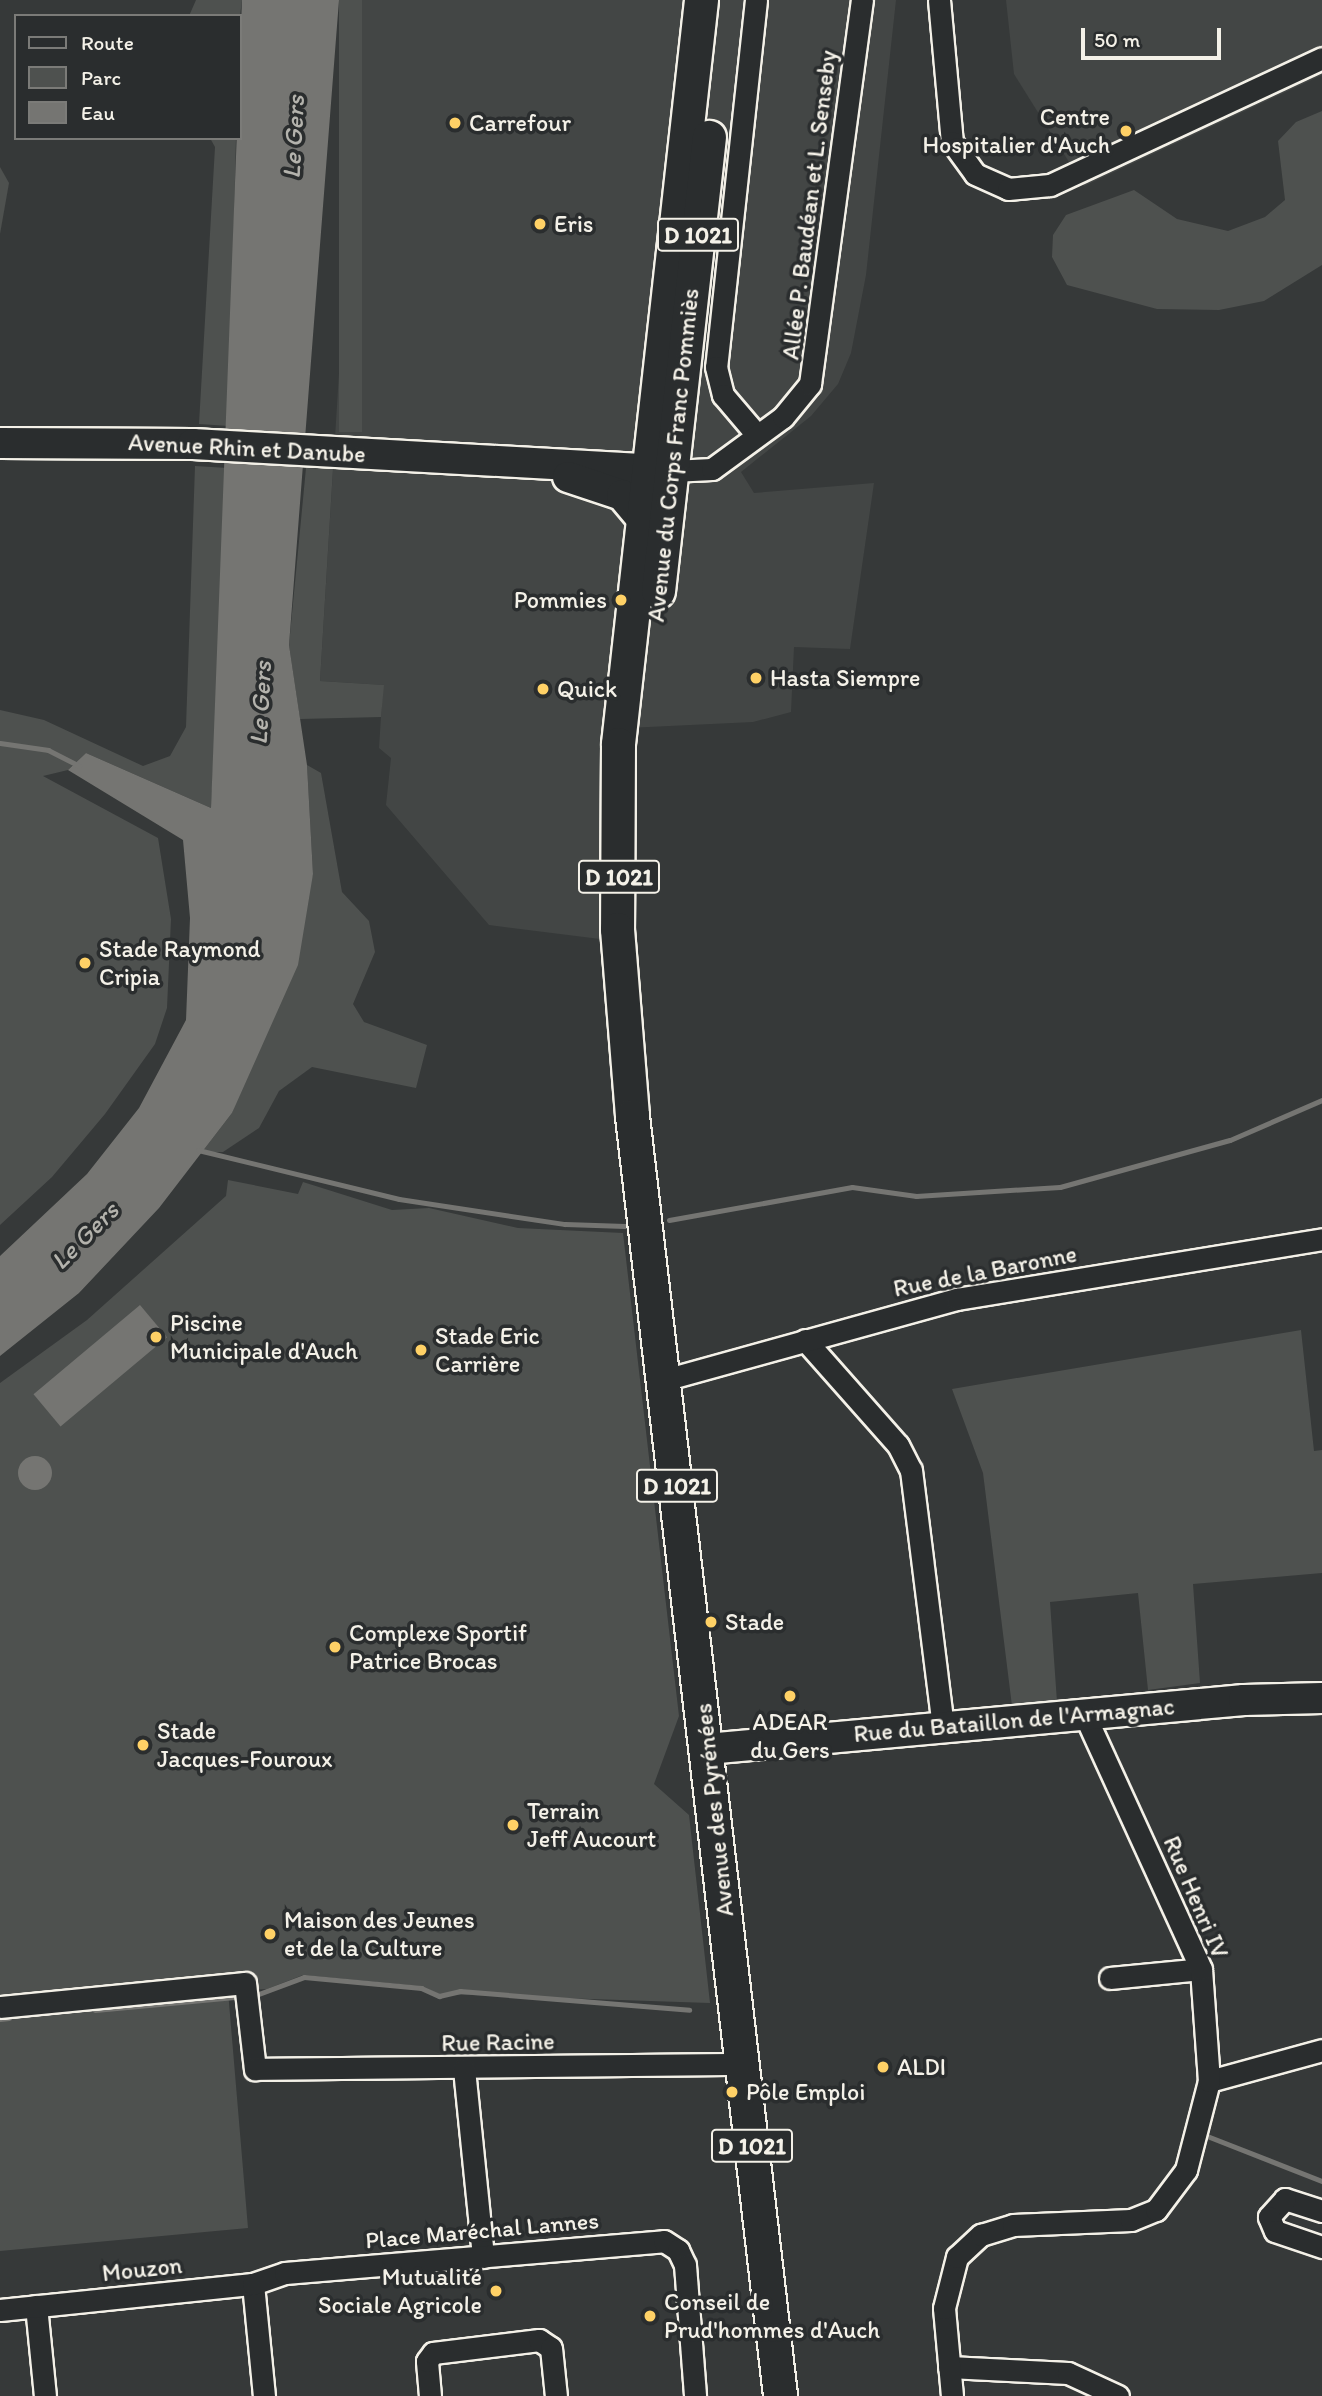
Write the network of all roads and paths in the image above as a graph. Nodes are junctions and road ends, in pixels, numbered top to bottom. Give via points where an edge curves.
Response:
1 (701, 0) edge
2 (723, 0) edge
3 (756, 0) edge
4 (862, 0) edge
5 (939, 0) edge
6 (1322, 58) edge
7 (757, 435) junction
8 (0, 443) edge
9 (493, 460) junction
10 (660, 470) junction
11 (642, 519) junction
12 (620, 824) junction
13 (646, 1224) joint
14 (1322, 1239) edge
15 (805, 1340) junction
16 (664, 1380) junction
17 (1322, 1699) edge
18 (1084, 1713) junction
19 (943, 1727) junction
20 (707, 1749) junction
21 (1201, 1969) junction
22 (1110, 1978) dead end
23 (0, 2007) edge
24 (1322, 2050) edge
25 (743, 2064) junction
26 (464, 2069) junction
27 (1209, 2081) junction
28 (1322, 2211) edge
29 (1322, 2247) edge
30 (483, 2256) junction
31 (253, 2284) junction
32 (36, 2306) junction
33 (0, 2310) edge
34 (949, 2367) junction
35 (45, 2396) edge
36 (264, 2396) edge
37 (430, 2396) edge
38 (556, 2396) edge
39 (695, 2396) edge
40 (780, 2396) edge
41 (952, 2396) edge
42 (1118, 2396) edge

1 - 10 main road, Avenue du Corps Franc Pommiès / D 1021
2 - 10 main road, Avenue du Corps Franc Pommiès / D 1021
3 - 7 street via 716,367 723,395
4 - 7 street, Allée P. Baudéan et L. Senseby via 818,360 799,401
5 - 6 street via 953,142 975,174 1008,189 1050,185
7 - 10 street, Allée P. Baudéan et L. Senseby via 712,469
8 - 9 street, Avenue Rhin et Danube via 192,444
9 - 10 street, Avenue Rhin et Danube
9 - 11 street, Avenue Rhin et Danube via 597,484 622,495
10 - 11 main road, Avenue du Corps Franc Pommiès / D 1021
10 - 12 main road, Avenue du Corps Franc Pommiès / D 1021 via 640,742
11 - 12 main road, Avenue du Corps Franc Pommiès / D 1021 via 618,744
12 - 13 main road, Avenue du Corps Franc Pommiès / D 1021 via 622,1019
13 - 16 main road, Avenue des Pyrénées / D 1021
14 - 15 street, Rue de la Baronne via 957,1299
15 - 16 street, Rue de la Baronne
15 - 19 street via 898,1445 911,1470
16 - 20 main road, Avenue des Pyrénées / D 1021
17 - 18 street, Rue du Bataillon de l'Armagnac
18 - 19 street, Rue du Bataillon de l'Armagnac
18 - 21 street, Rue Henri IV
19 - 20 street, Rue du Bataillon de l'Armagnac
20 - 25 main road, Avenue des Pyrénées / D 1021
21 - 22 street
21 - 27 street, Rue Henri IV
23 - 26 street, Rue Racine via 245,1983 254,2069
24 - 27 street
25 - 26 street, Rue Racine
25 - 40 main road, Avenue des Pyrénées / D 1021
26 - 30 street
27 - 34 street, Rue Henri IV via 1186,2169 1156,2210 1131,2220 1013,2225 981,2235 957,2257 944,2308
28 - 29 street via 1285,2199 1269,2217 1275,2231
30 - 31 street, Place Maréchal Lannes via 285,2273
30 - 39 street, Place Maréchal Lannes via 672,2244 685,2265
31 - 32 street, Mouzon
31 - 36 street
32 - 33 street, Mouzon
32 - 35 street
34 - 41 street, Rue Henri IV
34 - 42 street via 1068,2373
37 - 38 street via 427,2361 433,2353 545,2340

